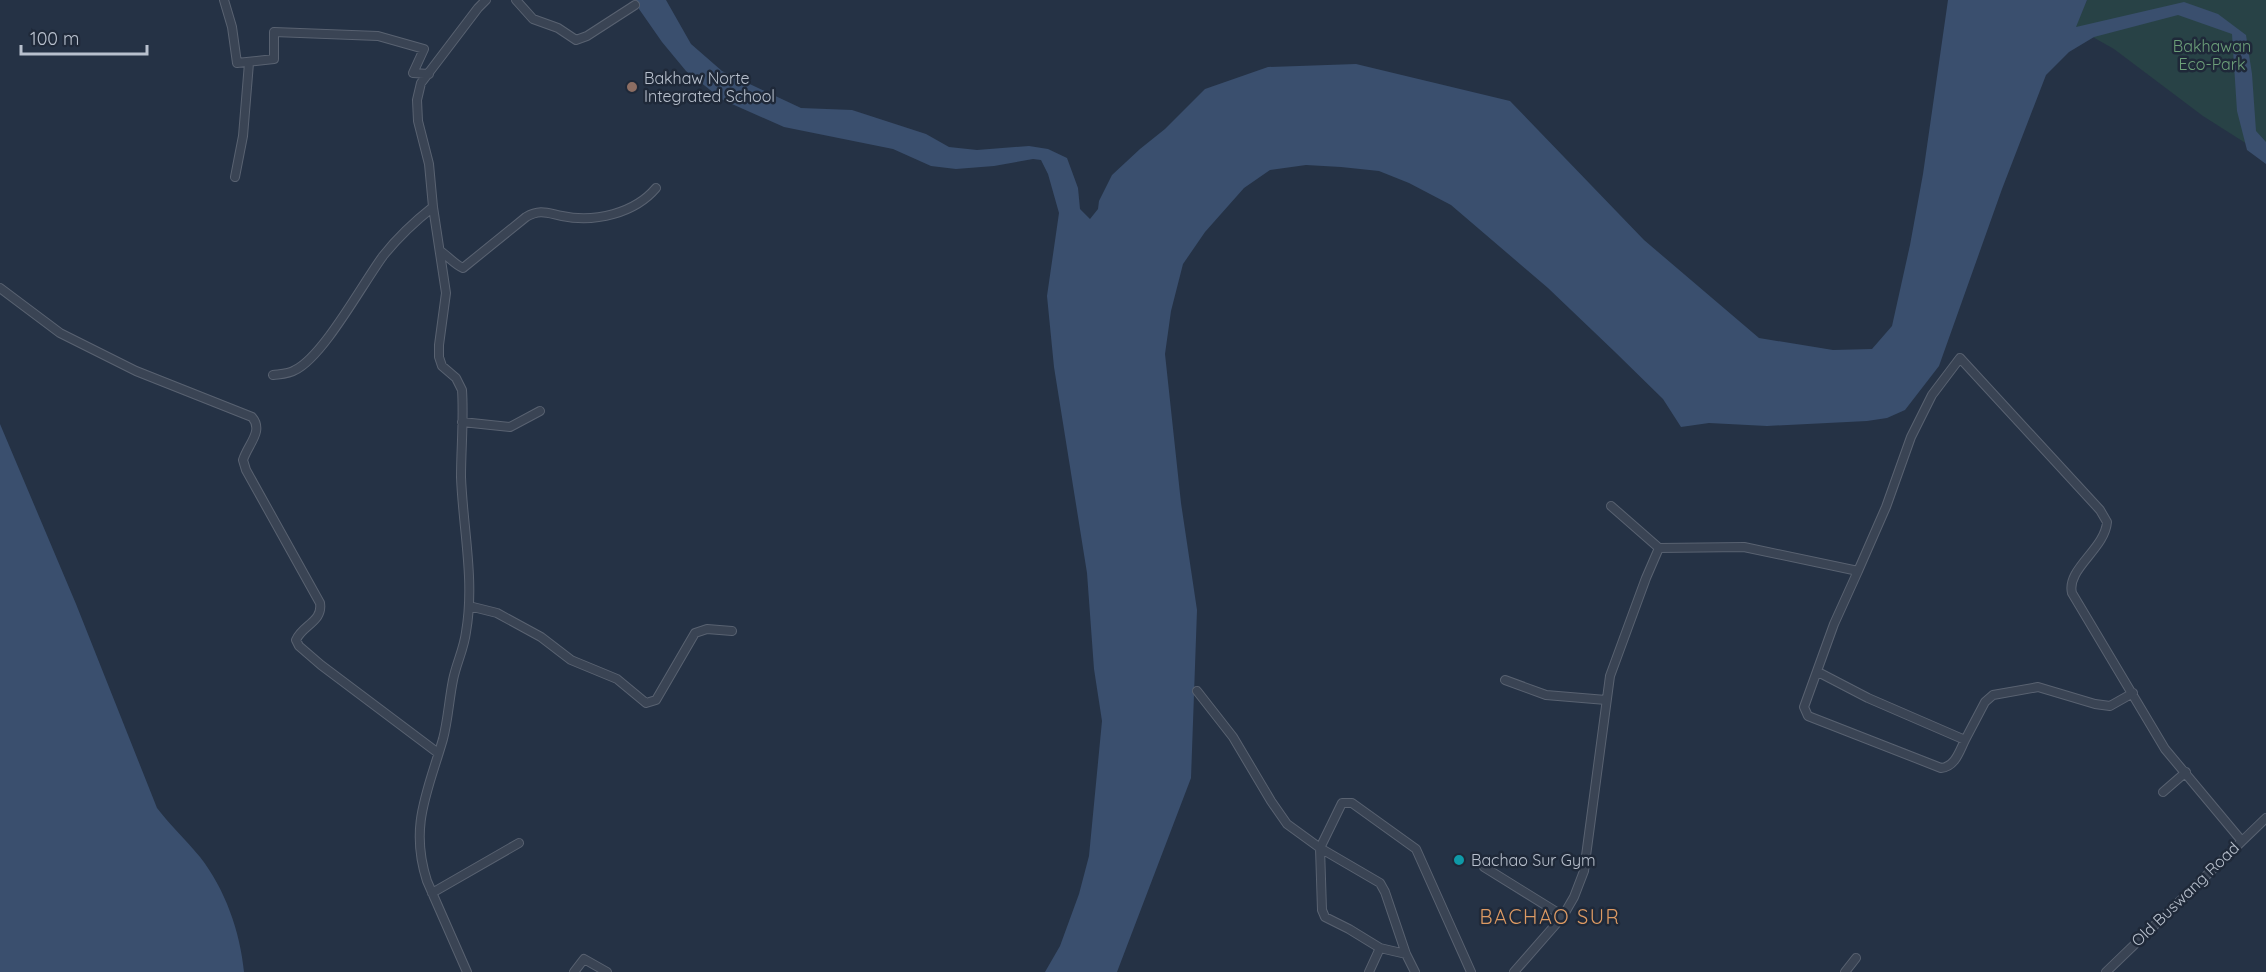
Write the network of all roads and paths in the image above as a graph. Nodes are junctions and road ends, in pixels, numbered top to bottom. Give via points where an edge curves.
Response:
1 (224, 0) edge
2 (486, 0) edge
3 (516, 0) edge
4 (633, 4) edge
5 (249, 63) junction
6 (429, 74) junction
7 (235, 177) dead end
8 (656, 188) dead end
9 (433, 207) junction
10 (440, 250) junction
11 (0, 288) edge
12 (273, 375) dead end
13 (540, 411) dead end
14 (462, 422) junction
15 (1611, 506) dead end
16 (1659, 548) junction
17 (1858, 571) junction
18 (469, 606) junction
19 (732, 631) dead end
20 (1818, 672) junction
21 (1505, 680) dead end
22 (1197, 691) dead end
23 (2133, 693) junction
24 (1606, 700) junction
25 (1965, 740) junction
26 (438, 753) junction
27 (2186, 772) junction
28 (2163, 792) dead end
29 (2266, 818) edge
30 (2241, 840) junction
31 (519, 843) dead end
32 (1320, 848) junction
33 (1484, 867) dead end
34 (432, 893) junction
35 (1563, 916) junction
36 (1380, 948) junction
37 (1406, 954) junction
38 (1856, 958) dead end
39 (467, 972) edge
40 (574, 972) edge
41 (607, 972) edge
42 (1369, 972) edge
43 (1415, 972) edge
44 (1471, 972) edge
45 (1514, 972) edge
46 (1845, 972) edge
47 (2106, 972) edge

1 - 5 street via 237,63
2 - 6 street
3 - 4 street via 533,19 576,40
5 - 6 street via 274,59 274,32 378,36 424,49 413,72
5 - 7 street
6 - 9 street via 421,82 417,100
8 - 10 street via 646,200 620,213 563,217 536,212 463,268
9 - 10 street
9 - 12 street via 382,256 309,360 295,371
10 - 14 street via 446,293 439,357 442,366 460,383
11 - 26 street via 60,333 136,371 252,417 258,430 243,460 246,470 320,603 319,617 299,632 299,646
13 - 14 street via 510,427
14 - 18 street via 461,478
15 - 16 street
16 - 17 street via 1744,547
16 - 24 street via 1610,676
17 - 20 street
17 - 23 street via 1911,437 1932,394 1960,358 2108,522 2103,539 2070,585
18 - 19 street via 497,613 541,637 571,660 617,679 646,704 656,700 695,633 707,629
18 - 26 street
20 - 25 street via 1868,699
20 - 25 street via 1803,707 1808,716 1941,768 1954,763
21 - 24 street via 1546,694
22 - 32 street via 1233,737 1287,824
23 - 25 street via 2110,706 2038,687 1993,695 1985,702
23 - 27 street via 2165,749
24 - 35 street via 1584,871
26 - 34 street via 419,820 422,867
27 - 28 street
27 - 30 street
29 - 30 street, Old Buswang Road
30 - 47 street, Old Buswang Road
31 - 34 street
32 - 36 street via 1325,917
32 - 37 street via 1380,883
32 - 44 street via 1342,803 1347,802 1416,849
33 - 35 street
34 - 39 street
35 - 45 street
36 - 37 street
36 - 42 street
37 - 43 street
38 - 46 street
40 - 41 street via 584,959

